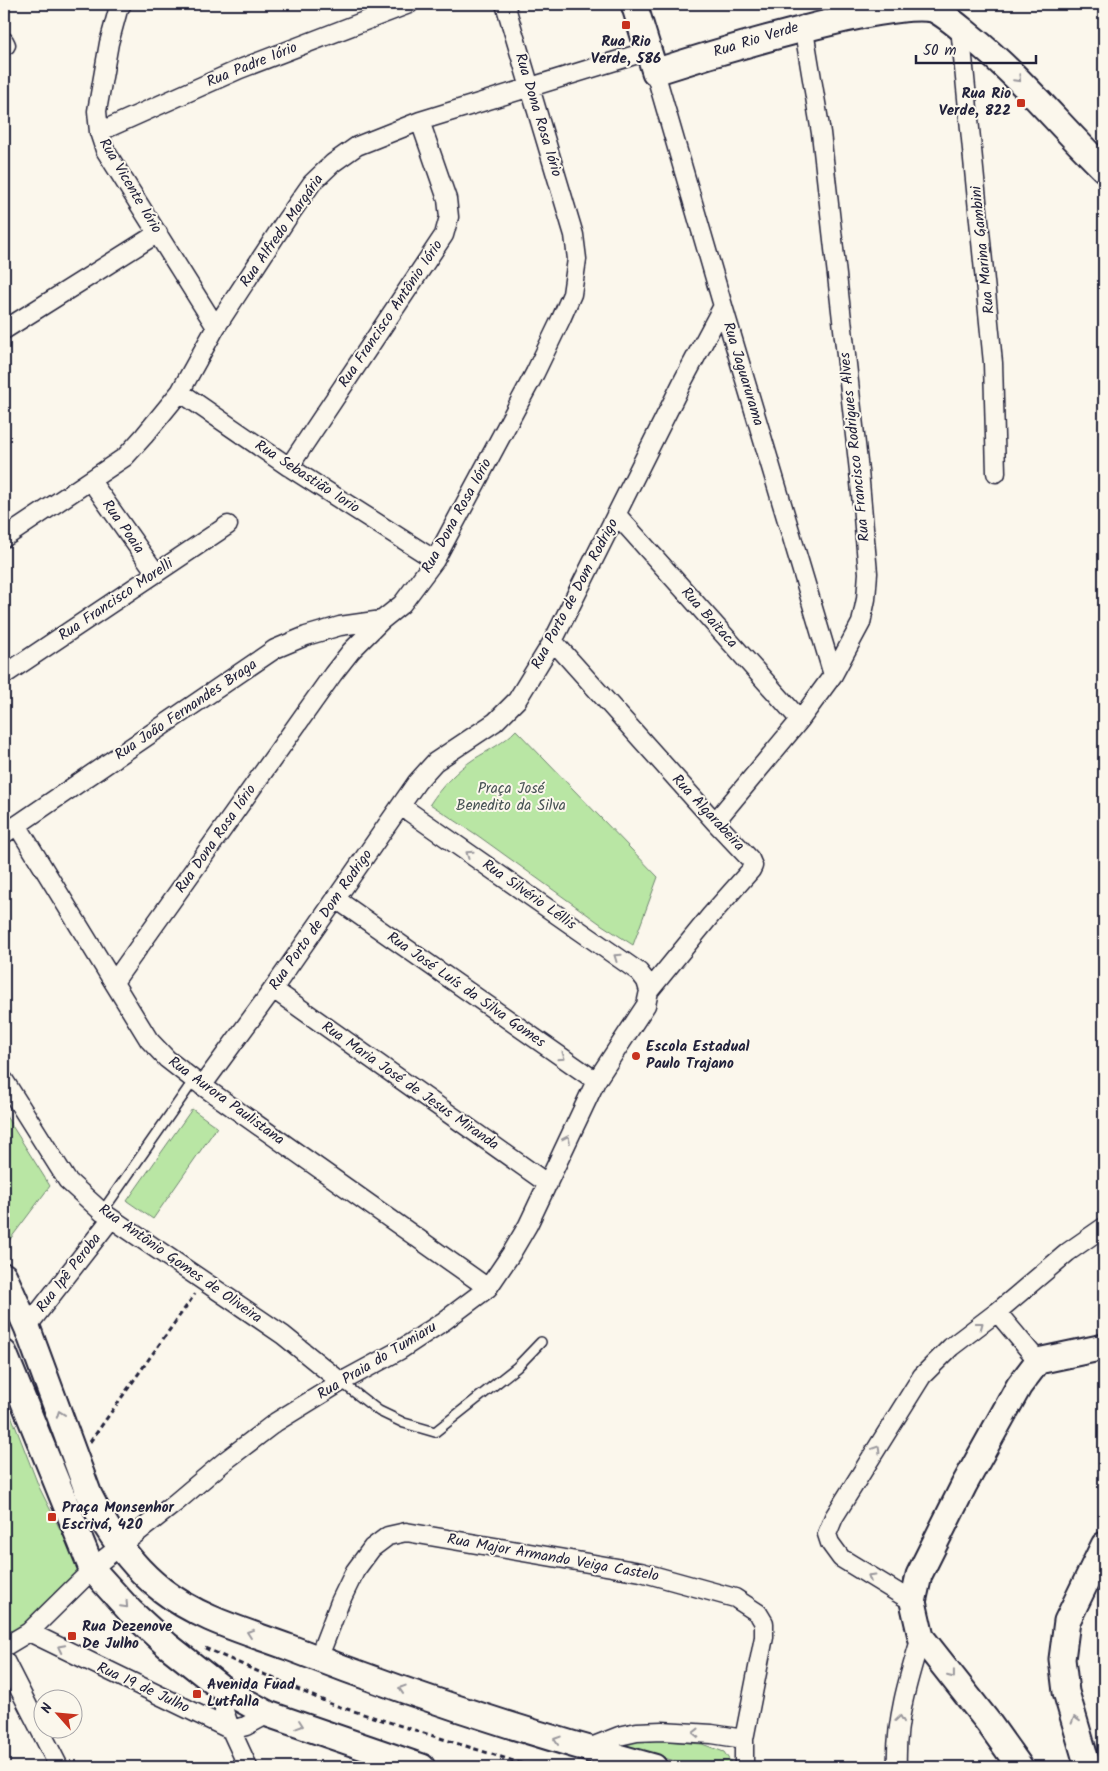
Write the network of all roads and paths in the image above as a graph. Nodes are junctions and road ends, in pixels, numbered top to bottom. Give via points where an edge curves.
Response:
1 (122, 4) edge
2 (409, 4) edge
3 (505, 4) edge
4 (634, 4) edge
5 (803, 25) junction
6 (960, 27) junction
7 (652, 61) junction
8 (529, 88) junction
9 (420, 121) junction
10 (98, 132) junction
11 (1104, 169) edge
12 (158, 233) junction
13 (723, 306) junction
14 (216, 327) junction
15 (4, 330) edge
16 (180, 392) junction
17 (289, 467) junction
18 (996, 473) dead end
19 (90, 480) junction
20 (617, 515) junction
21 (228, 524) dead end
22 (4, 538) edge
23 (435, 560) junction
24 (156, 573) junction
25 (382, 620) junction
26 (553, 641) junction
27 (4, 675) edge
28 (833, 675) junction
29 (800, 720) junction
30 (401, 806) junction
31 (715, 822) junction
32 (10, 829) edge
33 (336, 899) junction
34 (114, 982) junction
35 (273, 989) junction
36 (650, 991) junction
37 (4, 1080) edge
38 (596, 1081) junction
39 (198, 1083) junction
40 (548, 1184) junction
41 (106, 1216) junction
42 (1104, 1227) edge
43 (4, 1276) edge
44 (204, 1282) junction
45 (488, 1288) junction
46 (997, 1312) junction
47 (27, 1327) junction
48 (541, 1342) dead end
49 (1104, 1347) edge
50 (4, 1352) edge
51 (1038, 1361) junction
52 (341, 1382) junction
53 (76, 1460) junction
54 (1104, 1545) edge
55 (120, 1547) junction
56 (92, 1569) junction
57 (913, 1602) junction
58 (29, 1632) junction
59 (922, 1636) junction
60 (4, 1647) edge
61 (204, 1648) dead end
62 (4, 1659) edge
63 (318, 1659) junction
64 (224, 1690) junction
65 (268, 1714) junction
66 (231, 1730) junction
67 (744, 1739) junction
68 (586, 1749) junction
69 (60, 1767) edge
70 (248, 1767) edge
71 (422, 1767) edge
72 (533, 1767) edge
73 (654, 1767) edge
74 (744, 1767) edge
75 (896, 1767) edge
76 (1020, 1767) edge
77 (1088, 1767) edge

1 - 10 street, Rua Vicente Iório via 109,43 97,111
2 - 10 street, Rua Padre Iório via 240,69
3 - 8 street, Rua Dona Rosa Iório
4 - 7 main road
5 - 6 main road, Rua Rio Verde via 913,4 933,9
5 - 7 main road, Rua Rio Verde
5 - 28 street, Rua Francisco Rodrigues Alves via 820,132 868,573 861,624
6 -> 11 main road, Rua Rio Verde via 998,58
6 - 18 street, Rua Marina Gambini via 994,363
7 - 8 street, Rua Alfredo Margária
7 - 13 street, Rua Jaguarurama
8 - 9 street, Rua Alfredo Margária
8 - 23 street, Rua Dona Rosa Iório via 574,235 577,259 572,294 535,373
9 - 14 street, Rua Alfredo Margária via 357,146 312,183
9 - 17 street, Rua Francisco Antônio Iório via 446,199 449,217 444,236
10 - 12 street, Rua Vicente Iório via 105,150
12 - 14 street, Rua Vicente Iório
12 - 15 street
13 - 20 street, Rua Porto de Dom Rodrigo
13 - 28 street, Rua Jaguarurama
14 - 16 street, Rua Alfredo Margária
16 - 17 street, Rua Sebastião Iorio
16 - 19 street, Rua Alfredo Margária via 125,457
17 - 23 street, Rua Sebastião Iorio
19 - 22 street, Rua Alfredo Margária
19 - 24 street, Rua Poaia
20 - 26 street, Rua Porto de Dom Rodrigo
20 - 29 street, Rua Baitaca
21 - 24 street, Rua Francisco Morelli
23 - 25 street, Rua Dona Rosa Iório via 402,604
24 - 27 street, Rua Francisco Morelli
25 - 32 street, Rua João Fernandes Braga via 340,626 275,649
25 - 34 street, Rua Dona Rosa Iório via 333,674
26 - 30 street, Rua Porto de Dom Rodrigo via 517,700 495,722 435,762
26 - 31 street, Rua Algarabeira
28 - 29 street, Rua Francisco Rodrigues Alves
29 - 31 street, Rua Francisco Rodrigues Alves
30 - 33 street, Rua Porto de Dom Rodrigo
36 -> 30 street, Rua Silvério Léllis via 639,972
31 - 36 street, Rua Algarabeira via 753,866
32 - 34 street, Rua Aurora Paulistana
33 - 35 street, Rua Porto de Dom Rodrigo
33 -> 38 street, Rua José Luís da Silva Gomes
34 - 39 street, Rua Aurora Paulistana via 149,1040
35 - 39 street, Rua Porto de Dom Rodrigo
35 - 40 street, Rua Maria José de Jesus Miranda
36 - 38 street, Rua Praia do Tumiaru via 642,1011
37 - 41 street, Rua Antônio Gomes de Oliveira via 67,1180
40 -> 38 street, Rua Praia do Tumiaru
39 - 41 lane
39 - 45 street, Rua Aurora Paulistana
40 - 45 street, Rua Praia do Tumiaru via 524,1232
41 - 44 street, Rua Antônio Gomes de Oliveira
41 - 47 street, Rua Ipê Peroba
42 - 46 street via 1068,1252
43 - 47 main road
44 - 52 street, Rua Antônio Gomes de Oliveira via 283,1335
44 - 53 path
45 - 52 street, Rua Praia do Tumiaru via 400,1350
46 - 51 street
57 -> 46 street via 841,1558 827,1534 834,1517 922,1376 951,1347
53 -> 47 main road
48 - 52 lane via 510,1374 435,1432 379,1411
49 - 51 main road
50 - 56 main road
51 - 57 main road via 1019,1386 964,1484 919,1575
52 - 55 street, Rua Praia do Tumiaru via 276,1422
53 - 55 main road via 97,1512
77 -> 54 main road via 1066,1692 1062,1659 1068,1621
55 - 56 street, Rua Praia do Tumiaru
63 -> 55 main road via 188,1608 142,1573
56 - 58 street, Rua Praia do Tumiaru
56 -> 64 main road via 167,1645
57 - 59 main road
58 - 60 street, Rua Praia do Tumiaru
66 -> 58 street, Rua 19 de Julho
75 -> 59 street via 900,1716
59 -> 76 main road
61 - 72 path via 331,1704
62 - 69 street
63 - 67 street, Rua Major Armando Veiga Castelo via 355,1571 372,1548 388,1536 406,1532 641,1572 735,1598 758,1613 764,1623 764,1637
68 -> 63 main road
64 - 65 main road
64 - 66 street via 224,1711
65 - 66 street
65 -> 71 main road
66 - 70 street
67 -> 68 street via 712,1734 645,1732 620,1736
67 - 74 street, Rua Major Armando Veiga Castelo
68 - 73 main road

